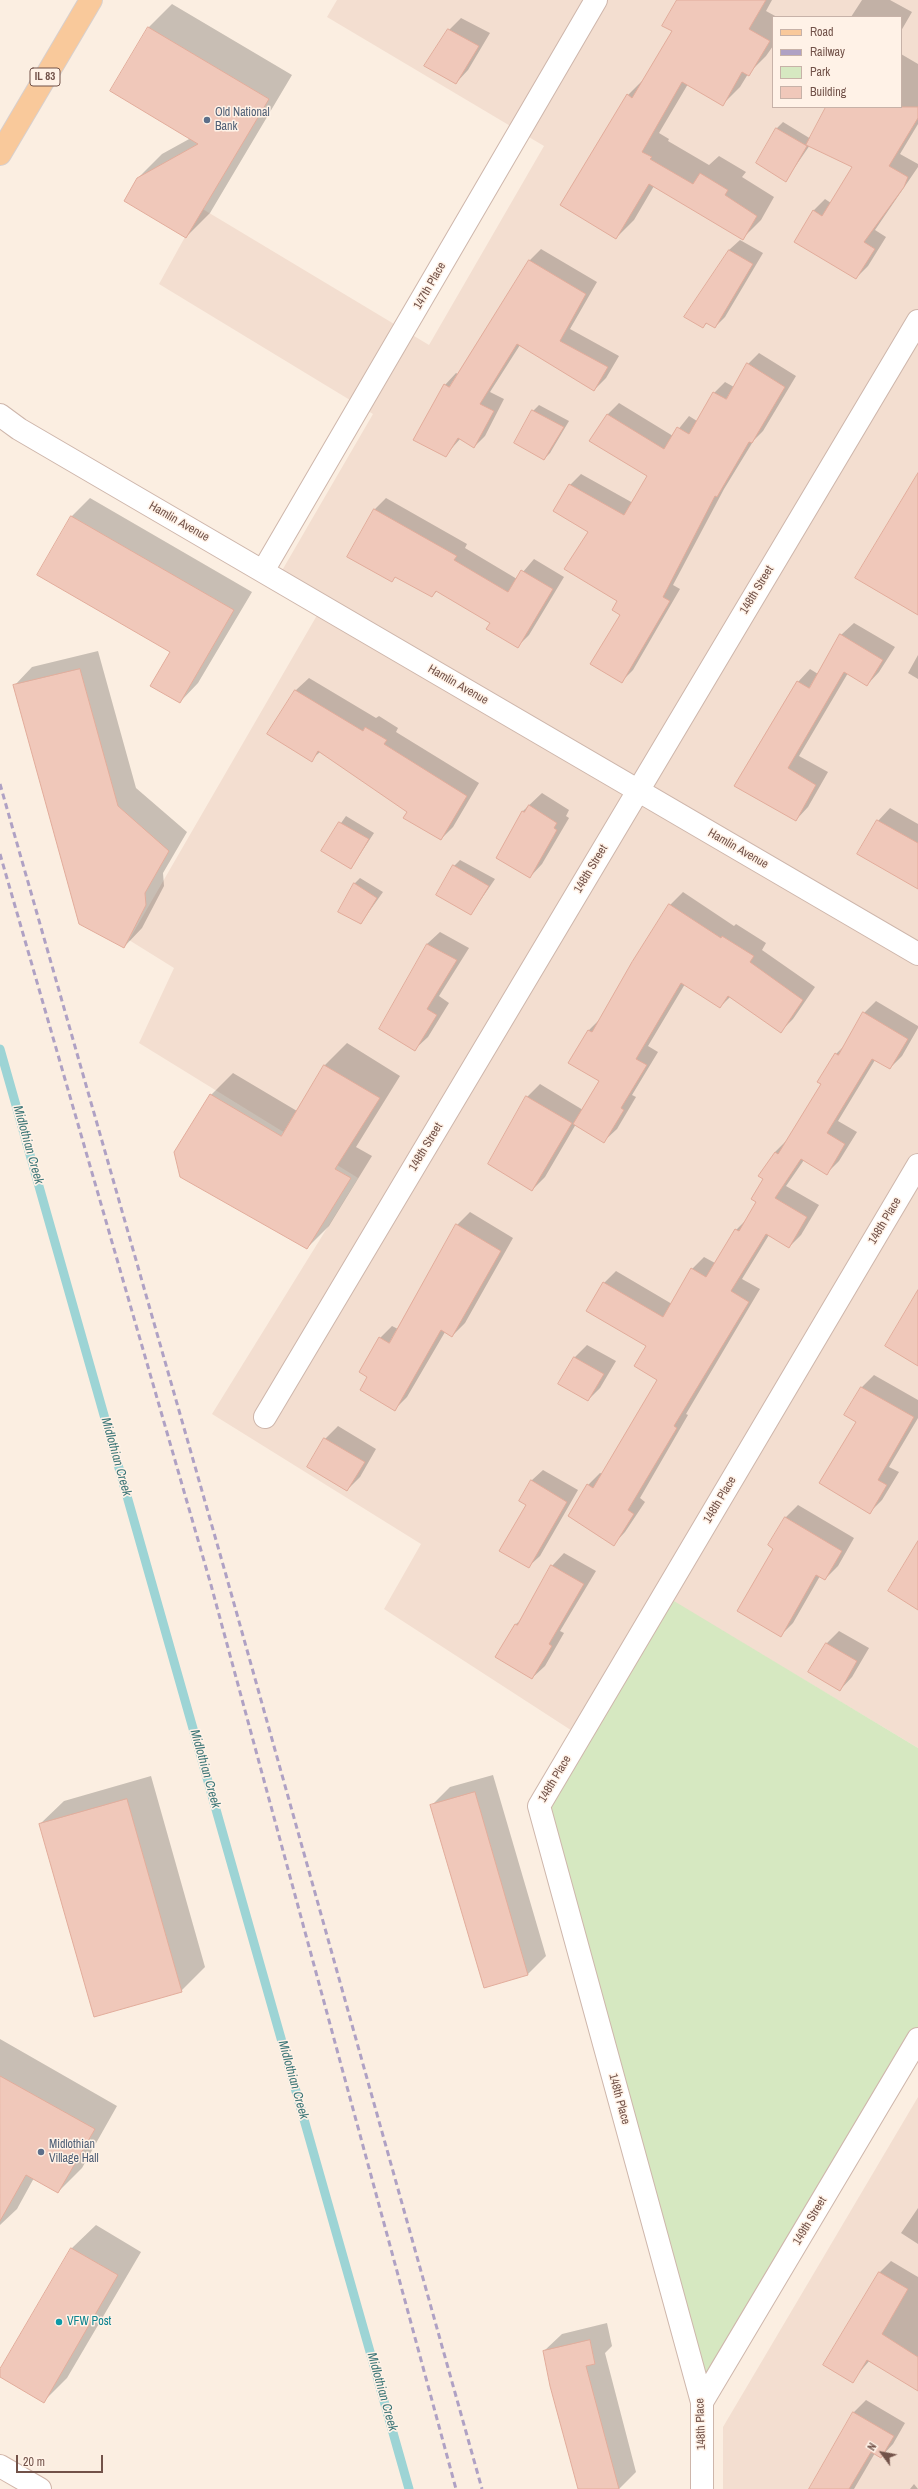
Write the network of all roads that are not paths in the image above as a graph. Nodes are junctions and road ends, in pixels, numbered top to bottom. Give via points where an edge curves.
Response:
1 (91, 0) edge
2 (596, 0) edge
3 (0, 154) edge
4 (918, 321) edge
5 (0, 415) edge
6 (263, 571) junction
7 (638, 790) junction
8 (918, 954) edge
9 (918, 1165) edge
10 (265, 1417) dead end
11 (918, 2039) edge
12 (702, 2402) junction
13 (0, 2466) edge
14 (40, 2489) edge
15 (702, 2489) edge

1 - 3 main road, IL 83
2 - 6 street, 147th Place
4 - 7 street, 148th Street
5 - 6 street, Hamlin Avenue via 19,429
6 - 7 street, Hamlin Avenue
7 - 8 street, Hamlin Avenue
7 - 10 street, 148th Street
9 - 12 street, 148th Place via 539,1806
11 - 12 street, 149th Street
12 - 15 street, 148th Place
13 - 14 street

